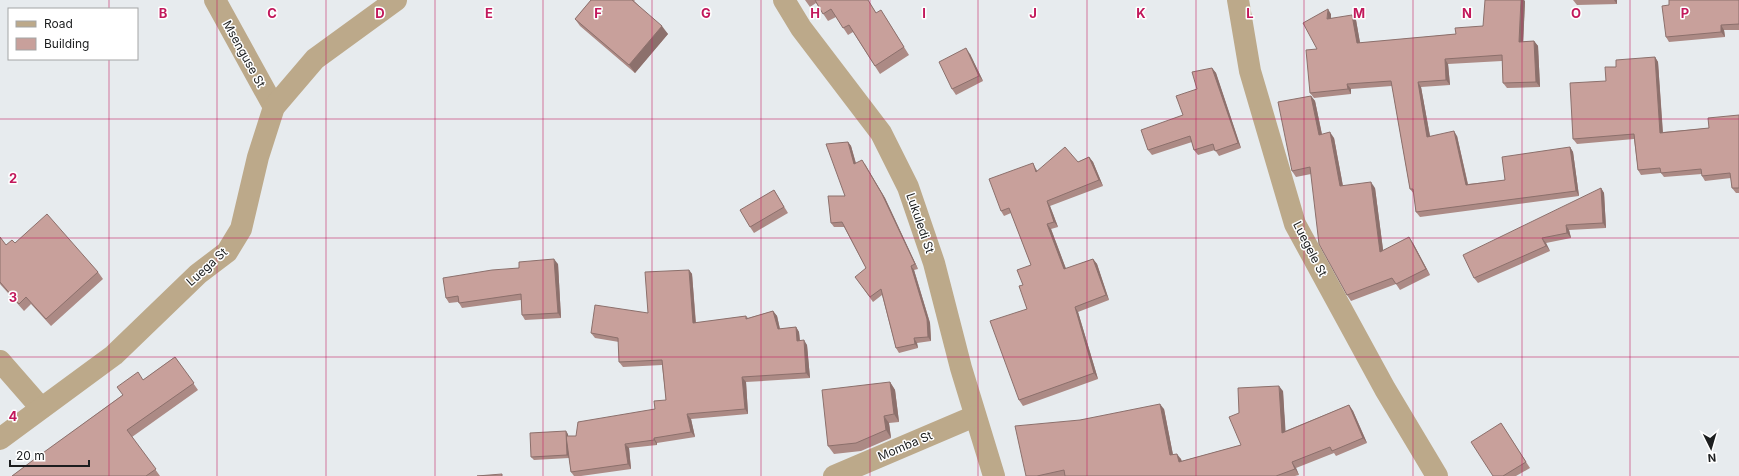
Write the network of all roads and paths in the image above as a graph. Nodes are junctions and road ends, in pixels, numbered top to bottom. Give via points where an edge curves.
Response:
1 (215, 0) edge
2 (396, 0) edge
3 (784, 0) edge
4 (1238, 0) edge
5 (274, 107) junction
6 (0, 360) edge
7 (41, 408) junction
8 (975, 416) junction
9 (0, 439) edge
10 (834, 476) edge
11 (994, 476) edge
12 (1437, 476) edge

1 - 5 street, Msenguse St
2 - 5 street, Luega St via 315,59
3 - 8 street, Lukuledi St via 801,28 881,133 908,187 934,263
4 - 12 street, Luegele St via 1250,71 1295,224 1385,389
5 - 7 street, Luega St via 258,157 241,229 227,252 198,274 114,355
6 - 7 street
7 - 9 street, Luega St
8 - 10 street, Momba St
8 - 11 street, Lukuledi St

